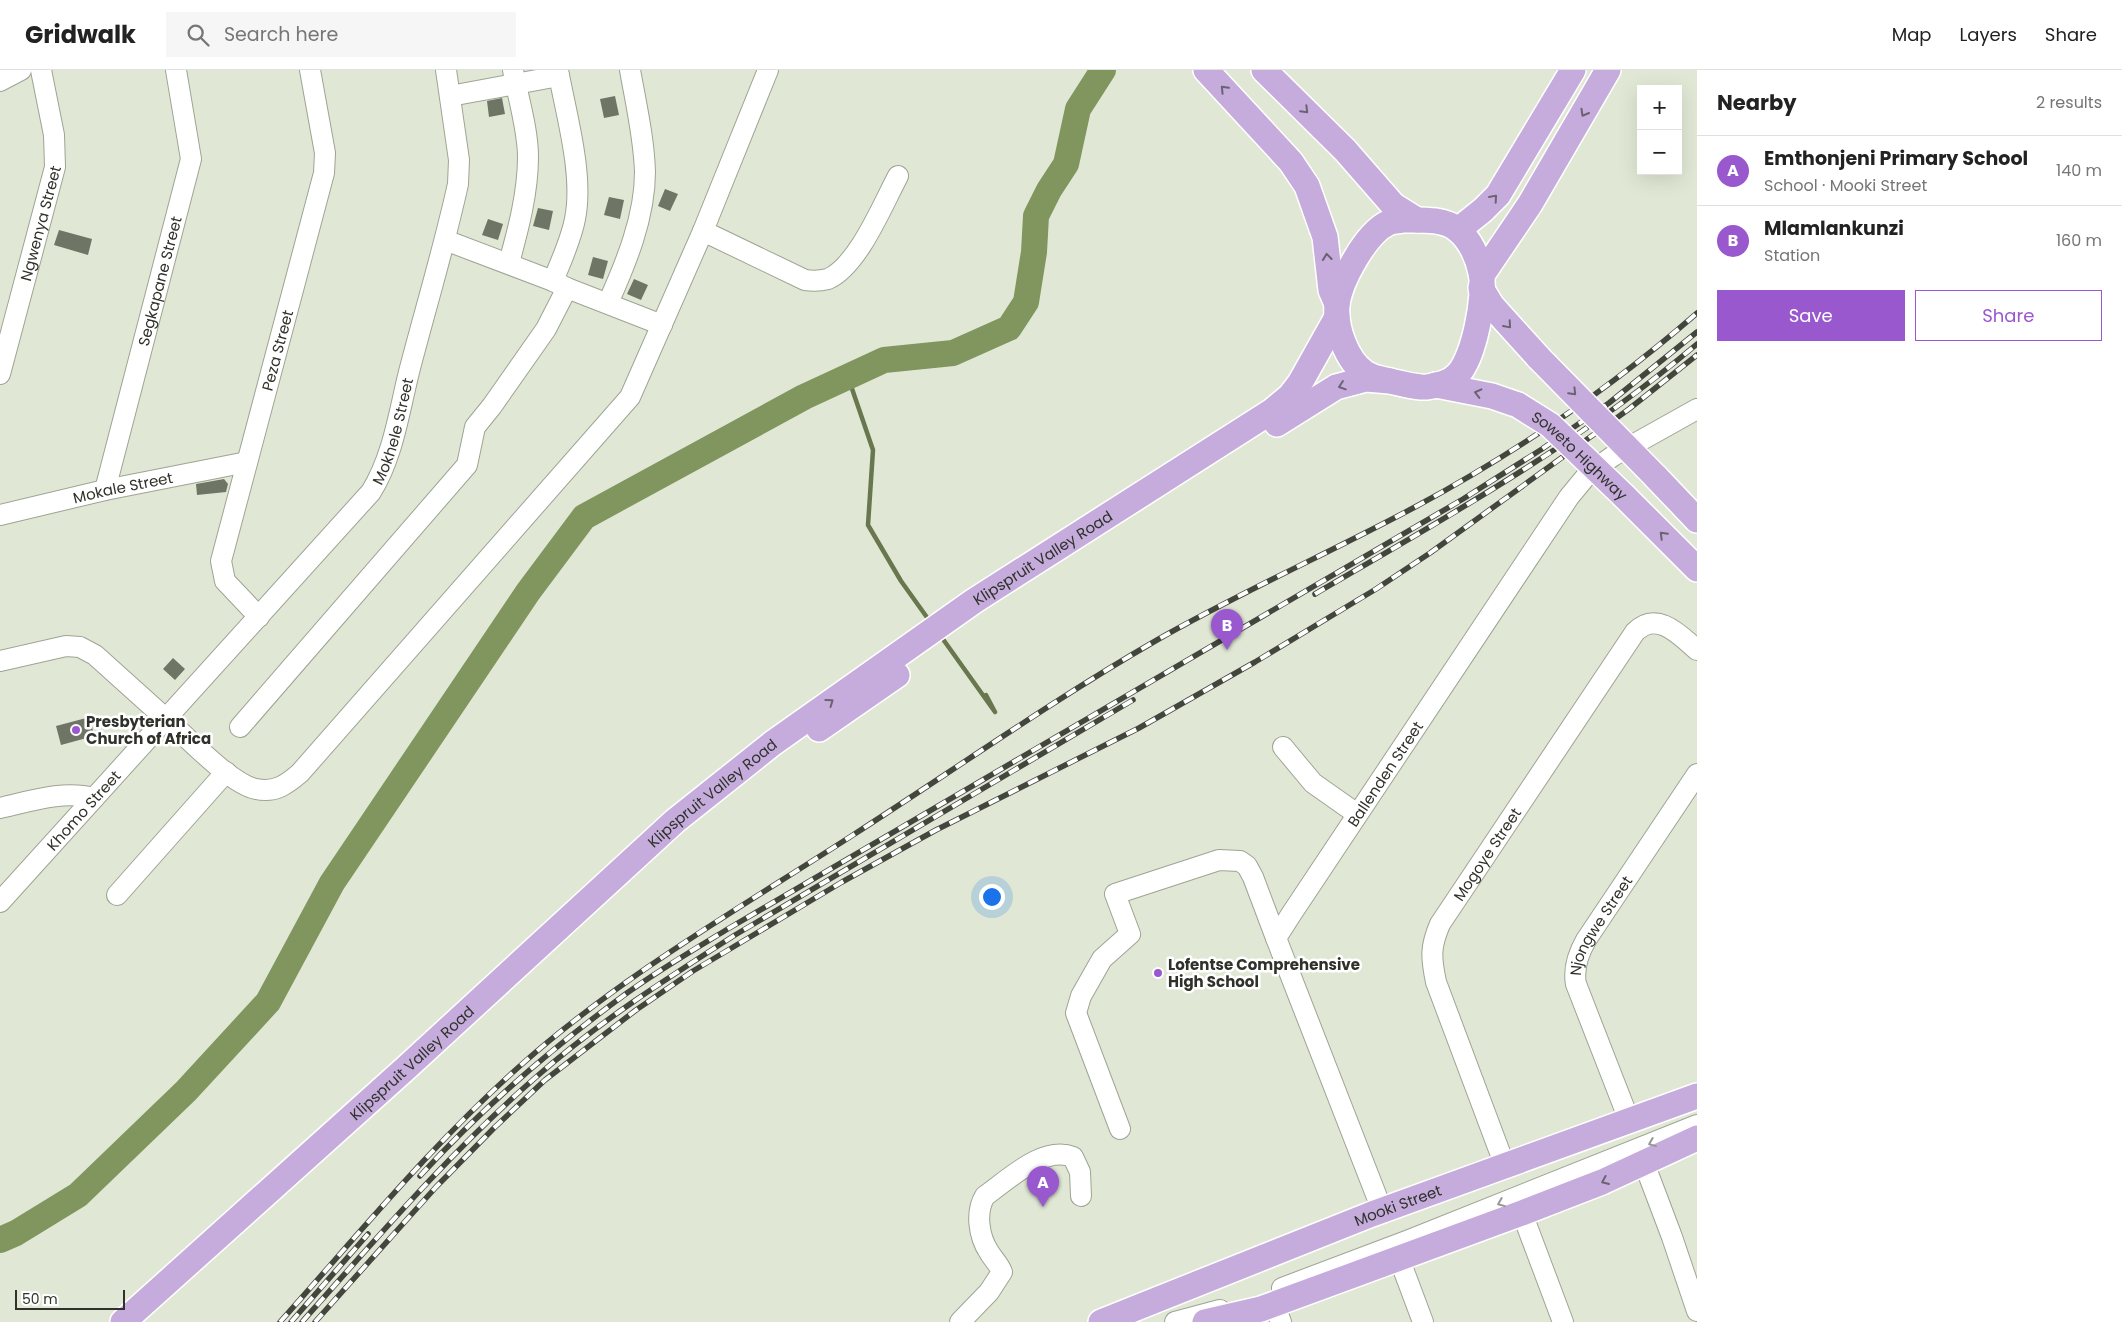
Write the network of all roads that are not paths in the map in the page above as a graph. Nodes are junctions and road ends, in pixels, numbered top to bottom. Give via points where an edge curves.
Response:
1 (20, 70) edge
2 (41, 70) edge
3 (176, 70) edge
4 (310, 70) edge
5 (446, 70) edge
6 (630, 70) edge
7 (768, 70) edge
8 (1206, 70) edge
9 (1573, 70) edge
10 (1608, 70) edge
11 (558, 73) edge
12 (1267, 73) edge
13 (515, 77) edge
14 (0, 81) edge
15 (450, 96) junction
16 (898, 176) dead end
17 (1417, 220) junction
18 (1458, 230) junction
19 (703, 231) junction
20 (445, 240) junction
21 (509, 263) junction
22 (1482, 282) junction
23 (560, 284) junction
24 (608, 303) junction
25 (1337, 310) junction
26 (662, 325) junction
27 (0, 374) edge
28 (1390, 381) junction
29 (1436, 384) junction
30 (1697, 409) edge
31 (247, 462) junction
32 (105, 490) junction
33 (0, 515) edge
34 (1697, 520) edge
35 (1697, 569) edge
36 (978, 607) junction
37 (259, 617) junction
38 (1697, 650) edge
39 (904, 659) junction
40 (0, 661) edge
41 (166, 718) junction
42 (240, 727) dead end
43 (1283, 747) dead end
44 (226, 772) junction
45 (1697, 774) edge
46 (94, 798) junction
47 (0, 808) edge
48 (1357, 814) junction
49 (117, 895) dead end
50 (0, 902) edge
51 (1276, 938) junction
52 (1697, 1096) edge
53 (1697, 1106) edge
54 (1629, 1120) junction
55 (1697, 1125) edge
56 (1120, 1129) dead end
57 (1697, 1138) edge
58 (1644, 1163) junction
59 (1505, 1166) junction
60 (1081, 1196) dead end
61 (1382, 1210) junction
62 (1522, 1213) junction
63 (1399, 1258) junction
64 (1697, 1311) edge
65 (1277, 1313) edge
66 (123, 1322) edge
67 (146, 1322) edge
68 (960, 1322) edge
69 (1101, 1322) edge
70 (1127, 1322) edge
71 (1174, 1322) edge
72 (1205, 1322) edge
73 (1423, 1322) edge
74 (1563, 1322) edge

1 - 14 street
2 - 27 street, Ngwenya Street via 54,136 55,167
3 - 32 street, Segkapane Street via 189,144 189,167
4 - 31 street, Peza Street via 325,153 324,173
5 - 15 street, Mokhele Street
6 - 24 street via 645,173 631,244
7 - 19 street
25 -> 8 main road via 1325,237 1307,186 1291,162
18 -> 9 main road via 1498,195
10 -> 22 main road
11 - 13 street
11 - 23 street via 576,170 577,200
12 -> 17 main road via 1345,150 1393,205
13 - 15 street
13 - 21 street via 528,170
15 - 20 street, Mokhele Street via 459,171
16 - 19 street via 855,254 828,278 805,280
17 - 18 main road via 1440,222
17 - 25 main road via 1395,221 1380,228 1348,272
18 - 22 main road via 1472,247
19 - 26 street
20 - 21 street
20 - 37 street, Mokhele Street via 383,470 371,492
21 - 23 street
22 - 29 main road via 1471,355 1457,376
22 -> 34 main road, bridge via 1492,306
23 - 24 street
23 - 42 street via 546,329 475,427 467,465
24 - 26 street
25 - 28 main road via 1344,343 1356,365 1370,376
25 - 36 main road, Klipspruit Valley Road via 1300,383 1272,411
26 - 44 street via 624,406 300,772 285,785 263,790 246,786
28 - 29 main road via 1411,386
28 -> 36 main road, Klipspruit Valley Road via 1366,379 1322,394 1138,514
35 -> 29 main road, Soweto Highway, bridge via 1550,425 1518,404
30 - 48 street, Ballenden Street via 1613,456 1588,474 1555,517
31 - 32 street, Mokale Street
31 - 37 street, Peza Street via 222,553 221,571 224,581
32 - 33 street, Mokale Street
36 - 39 main road, Klipspruit Valley Road
37 - 41 street, Mokhele Street
38 - 59 street, Mogoye Street via 1672,628 1659,624 1648,624 1635,632 1440,924 1434,938 1431,954 1436,982
66 -> 39 main road, Klipspruit Valley Road via 399,1075 675,821 773,743
39 - 67 main road, Klipspruit Valley Road via 856,706 806,738 666,850
40 - 41 street via 66,646 80,648 95,655
41 - 44 street
41 - 46 street, Khomo Street
43 - 48 street via 1314,784
44 - 49 street
45 - 54 street, Njongwe Street via 1586,940 1579,952 1574,974
46 - 47 street via 81,794 62,795
46 - 50 street, Khomo Street
48 - 51 street, Ballenden Street
51 - 56 street via 1253,877 1240,861 1219,860 1115,894 1130,934 1102,959 1081,996 1076,1013
51 - 61 street
52 - 54 main road, Mooki Street
53 - 70 street, Mooki Street via 1303,1251
54 - 59 main road, Mooki Street
55 -> 71 street via 1282,1288
57 - 58 main road
58 -> 62 main road
58 - 64 street
59 - 61 main road, Mooki Street
60 - 68 street via 1080,1172 1073,1157 1055,1154 1035,1160 985,1196 979,1211 982,1240 1002,1272 989,1292
61 - 69 main road, Mooki Street
62 - 63 main road
62 - 74 street
63 - 65 main road
63 - 73 street
65 - 72 main road

